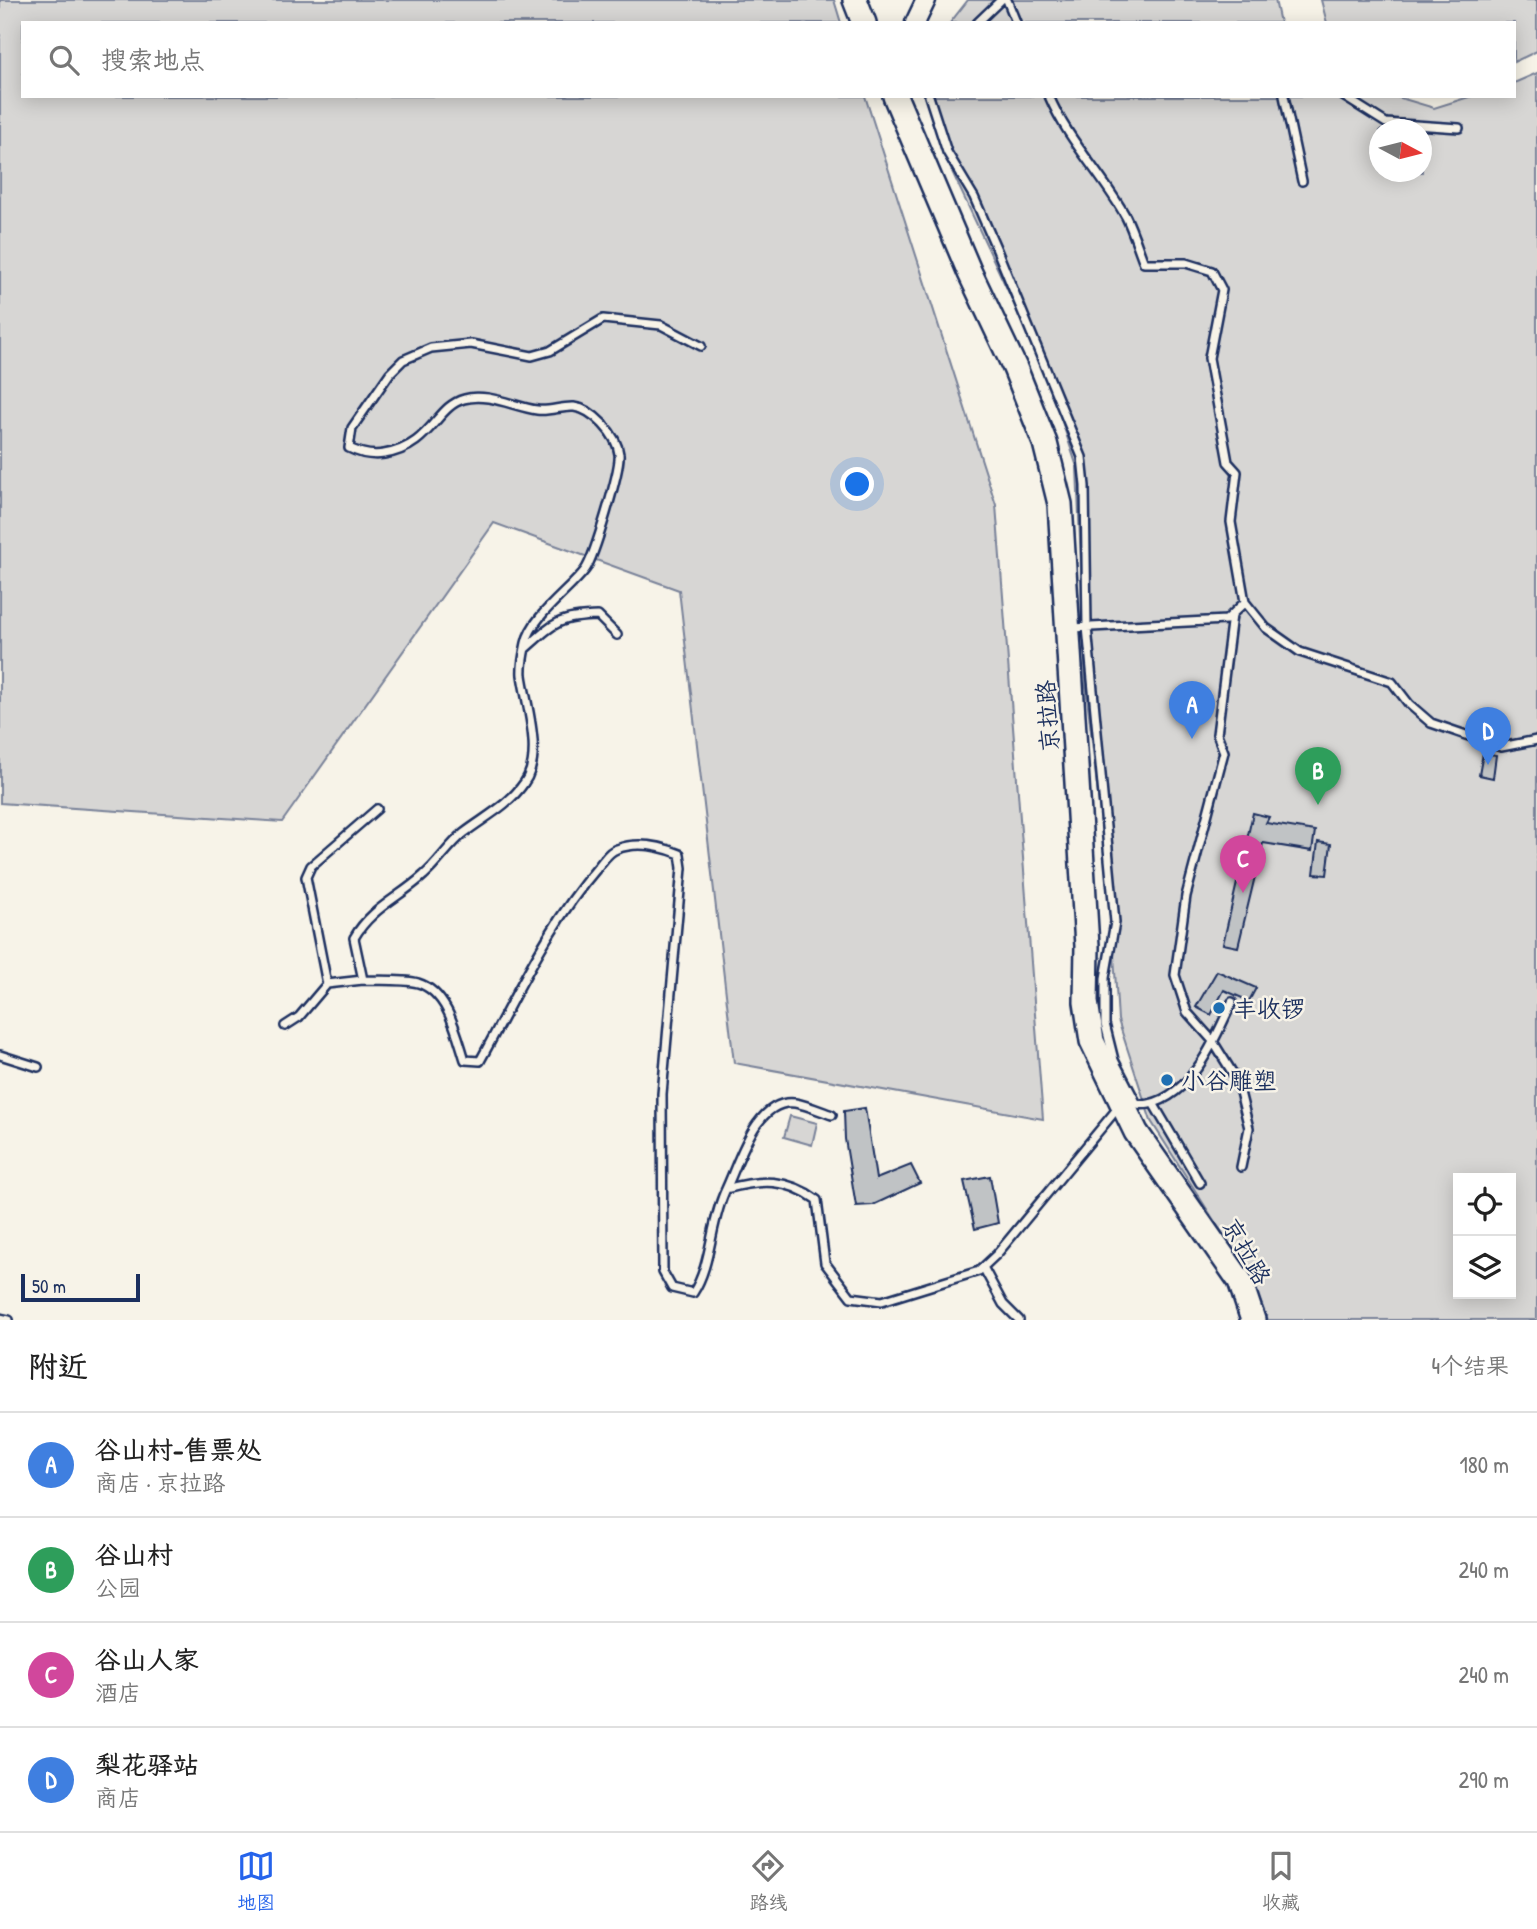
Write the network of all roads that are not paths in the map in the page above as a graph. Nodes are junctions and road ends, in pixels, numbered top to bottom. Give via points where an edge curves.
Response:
1 (855, 0) edge
2 (926, 0) edge
3 (1000, 0) edge
4 (1007, 0) edge
5 (863, 21) edge
6 (916, 21) edge
7 (979, 21) edge
8 (1015, 21) edge
9 (930, 98) edge
10 (1050, 98) edge
11 (1284, 98) edge
12 (1346, 98) edge
13 (900, 103) edge
14 (1459, 128) dead end
15 (1302, 181) dead end
16 (701, 346) dead end
17 (1245, 602) junction
18 (1232, 614) junction
19 (1077, 628) junction
20 (617, 635) dead end
21 (525, 650) junction
22 (1537, 740) edge
23 (377, 809) dead end
24 (363, 980) junction
25 (327, 984) junction
26 (1232, 1002) dead end
27 (285, 1026) dead end
28 (1212, 1040) junction
29 (0, 1055) edge
30 (38, 1067) dead end
31 (1129, 1103) junction
32 (1153, 1103) junction
33 (832, 1115) dead end
34 (1241, 1167) dead end
35 (1200, 1183) dead end
36 (726, 1189) junction
37 (983, 1267) junction
38 (0, 1318) edge
39 (9, 1320) edge
40 (1019, 1320) edge
41 (1253, 1320) edge

1 - 5 highway
2 - 6 street
3 - 7 lane
4 - 8 lane
9 - 19 lane via 947,152 998,250 1082,457 1085,486
10 - 17 lane via 1063,129 1126,218 1144,263 1186,263 1212,271 1222,290 1209,358 1228,462 1237,472 1231,522
11 - 15 lane
12 - 14 lane via 1385,123
13 - 19 highway, 京拉路 via 1045,443 1060,504
16 - 21 lane via 661,325 603,319 550,351 532,356 471,344 431,348 403,360 390,373 352,428 349,448 374,455 399,452 416,444 456,402 484,398 540,411 574,407 586,411 610,433 620,455 587,569 550,606 526,639
17 - 18 lane
17 - 22 lane via 1266,628 1300,652 1392,682 1431,723 1501,747
18 - 19 lane via 1226,620
18 - 28 lane via 1217,734 1224,752 1186,896 1175,975 1187,1012
19 - 31 highway, 京拉路 via 1086,1002 1092,1041
20 - 21 lane via 598,616 577,617 555,622
21 - 24 lane via 522,671 534,745 527,780 510,800 461,835 424,876 364,920 354,938
23 - 25 lane via 311,866 306,877
24 - 25 lane
24 - 36 lane via 419,983 436,994 451,1017 465,1060 480,1061 544,940 614,849 639,844 680,854 662,1094 663,1272 672,1288 693,1293 700,1282 715,1211
25 - 27 lane via 299,1017
26 - 28 lane
28 - 32 lane via 1189,1078 1174,1093
28 - 34 lane via 1237,1080 1249,1128
29 - 30 lane
31 - 32 lane
31 - 37 lane
31 - 41 highway, 京拉路 via 1136,1132 1240,1281
32 - 35 lane
33 - 36 lane via 793,1103 774,1106 758,1123
36 - 37 lane via 782,1182 817,1200 825,1263 851,1297 882,1301
37 - 40 lane via 1003,1304
38 - 39 lane

